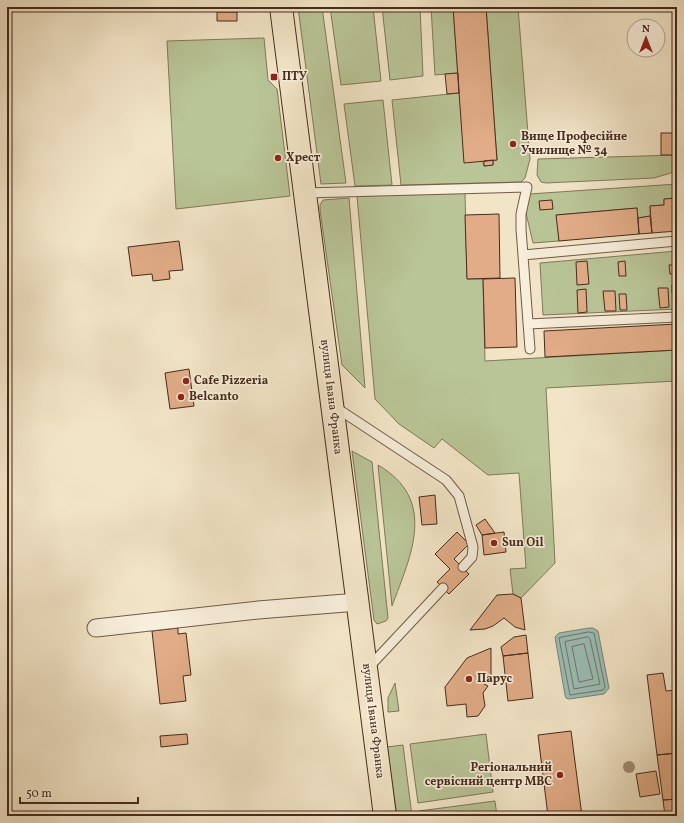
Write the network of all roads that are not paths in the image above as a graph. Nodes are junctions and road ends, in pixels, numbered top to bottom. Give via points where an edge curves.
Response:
1 (281, 7) edge
2 (305, 193) junction
3 (677, 242) edge
4 (523, 255) junction
5 (677, 317) edge
6 (528, 324) junction
7 (530, 349) dead end
8 (332, 405) junction
9 (463, 567) dead end
10 (443, 588) dead end
11 (358, 602) junction
12 (96, 628) dead end
13 (366, 670) junction
14 (385, 816) edge

1 - 2 main road, вулиця Івана Франка
2 - 4 lane via 527,187 521,214
2 - 8 main road, вулиця Івана Франка
3 - 4 lane
4 - 6 lane
5 - 6 lane
6 - 7 lane
8 - 9 lane via 446,480 454,488 463,507 473,547 472,557
8 - 11 main road, вулиця Івана Франка
10 - 13 lane
11 - 12 street
11 - 13 main road, вулиця Івана Франка
13 - 14 main road, вулиця Івана Франка

